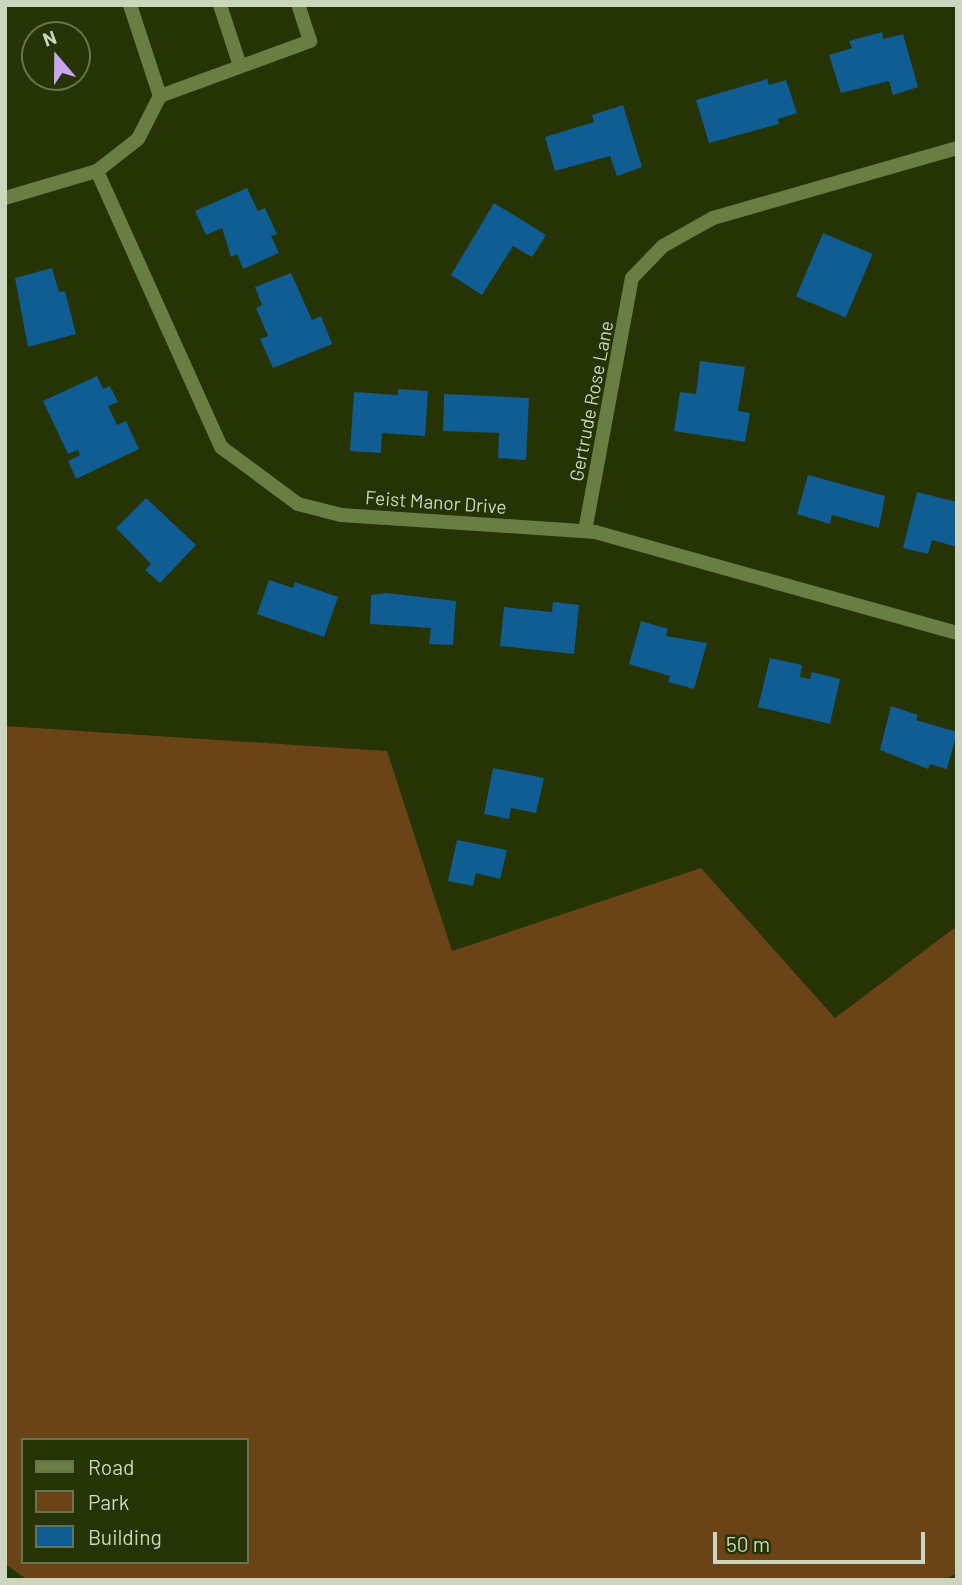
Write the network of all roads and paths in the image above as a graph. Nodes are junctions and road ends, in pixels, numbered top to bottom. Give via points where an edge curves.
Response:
1 (130, 5) edge
2 (220, 5) edge
3 (298, 5) edge
4 (240, 66) junction
5 (160, 96) junction
6 (957, 148) edge
7 (97, 171) junction
8 (5, 198) edge
9 (585, 531) junction
10 (957, 633) edge

1 - 5 street
2 - 4 street
3 - 4 street via 310,41
4 - 5 street
5 - 7 street via 138,139
6 - 9 street, Gertrude Rose Lane via 712,218 663,246 632,278
7 - 8 street
7 - 9 street, Feist Manor Drive via 221,446 276,488 298,504 341,515
9 - 10 street, Feist Manor Drive

